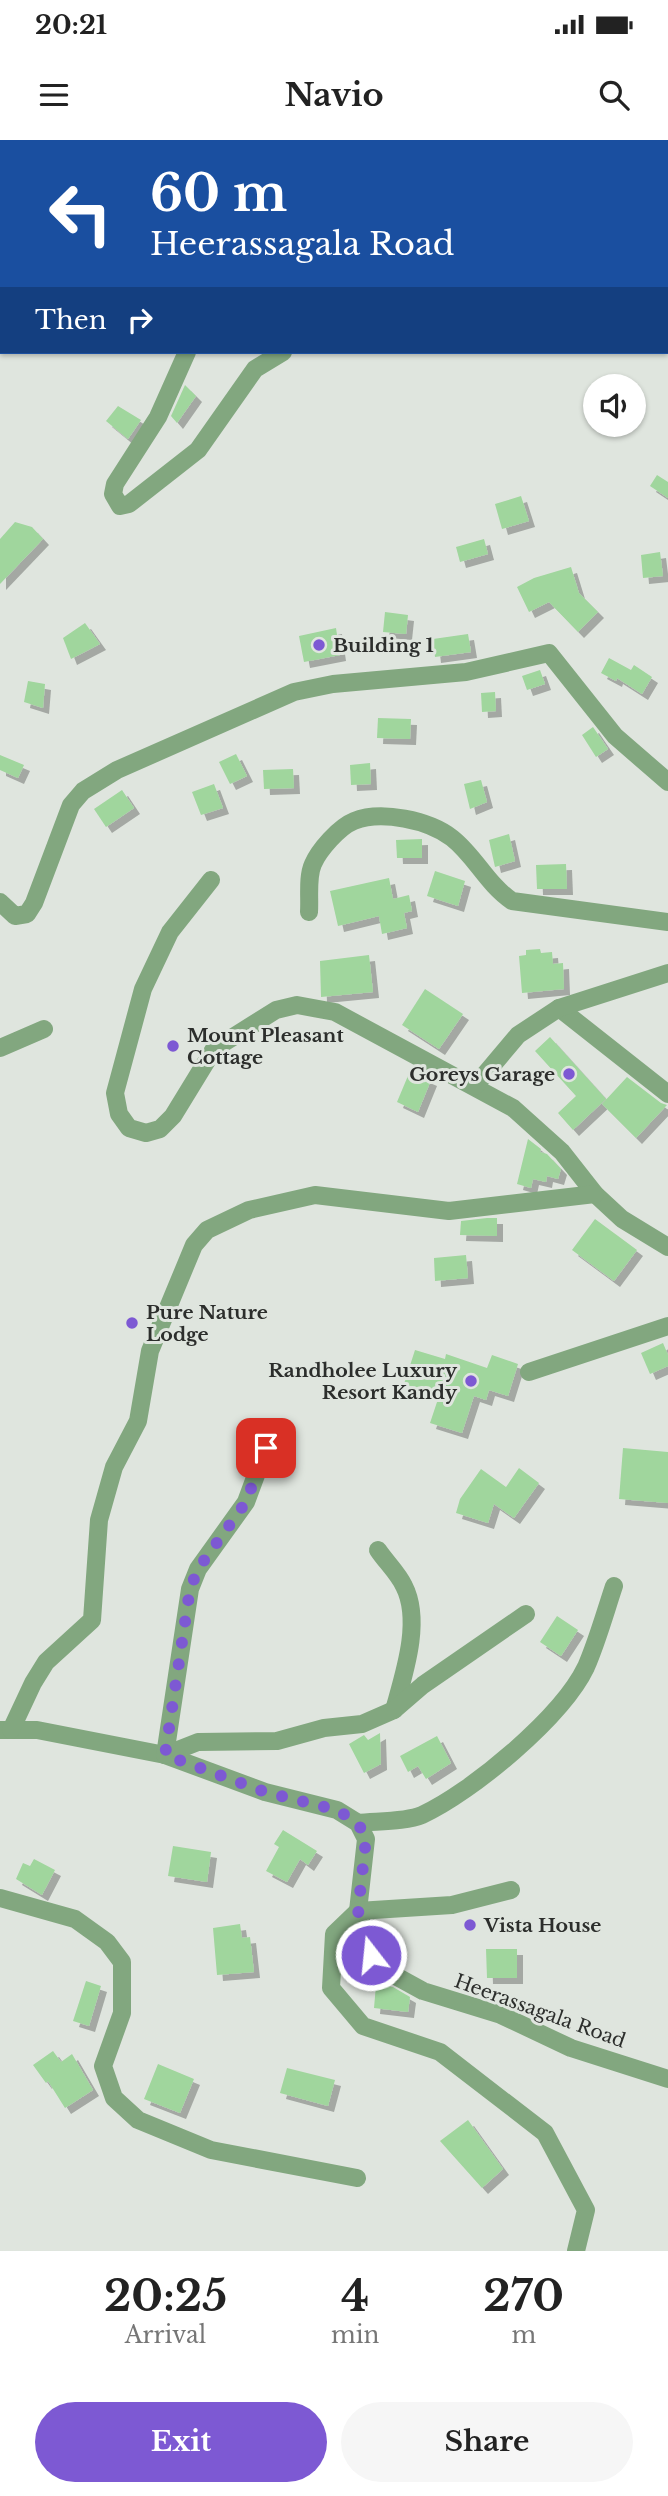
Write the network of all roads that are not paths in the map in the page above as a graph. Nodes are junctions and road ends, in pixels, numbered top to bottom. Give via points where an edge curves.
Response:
1 (186, 354) edge
2 (280, 354) edge
3 (668, 782) edge
4 (211, 880) dead end
5 (0, 902) edge
6 (309, 912) dead end
7 (668, 922) edge
8 (668, 973) edge
9 (559, 1008) junction
10 (44, 1029) dead end
11 (0, 1048) edge
12 (475, 1086) junction
13 (668, 1094) edge
14 (595, 1194) junction
15 (668, 1247) edge
16 (668, 1326) edge
17 (529, 1372) dead end
18 (266, 1448) dead end
19 (378, 1550) dead end
20 (614, 1586) dead end
21 (526, 1614) dead end
22 (394, 1710) junction
23 (6, 1730) edge
24 (165, 1755) junction
25 (358, 1823) junction
26 (510, 1890) dead end
27 (0, 1898) edge
28 (358, 1911) junction
29 (668, 2079) edge
30 (357, 2178) dead end
31 (576, 2251) edge

1 - 2 street via 158,417 115,484 113,494 120,506 129,504 198,450 256,369
3 - 5 street via 615,736 549,653 466,672 333,684 294,692 117,770 83,791 71,805 27,914 15,916
4 - 12 street via 170,932 143,989 115,1093 119,1114 129,1128 146,1133 160,1129 173,1116 214,1049 276,1010 297,1005 335,1012
6 - 7 street via 311,866 323,847 353,821 391,816 414,820 451,837 512,901
8 - 9 street
9 - 12 street via 517,1035
9 - 13 street
10 - 11 street
12 - 14 street via 513,1108 562,1152
14 - 15 street via 622,1219
14 - 23 street via 449,1211 315,1195 249,1210 207,1230 194,1245 150,1351 138,1421 114,1467 99,1520 92,1620 46,1662
16 - 17 street
18 - 24 street via 246,1502 198,1569 190,1589
19 - 22 street via 405,1587 412,1620 410,1654
20 - 25 street via 586,1666 571,1691 518,1748 460,1793 419,1816
21 - 22 street
22 - 24 street via 362,1724 324,1728 277,1741 198,1742
23 - 24 street via 37,1730
24 - 25 street via 265,1792 337,1810
25 - 28 street, Heerassagala Road via 366,1839
26 - 28 street via 452,1905
27 - 30 street via 75,1919 107,1942 122,1962 122,2014 103,2066 114,2098 138,2120 211,2150
28 - 29 street, Heerassagala Road via 371,1955 423,1991 501,2015 571,2048
28 - 31 street via 334,1934 331,1988 363,2026 440,2052 545,2133 586,2210

